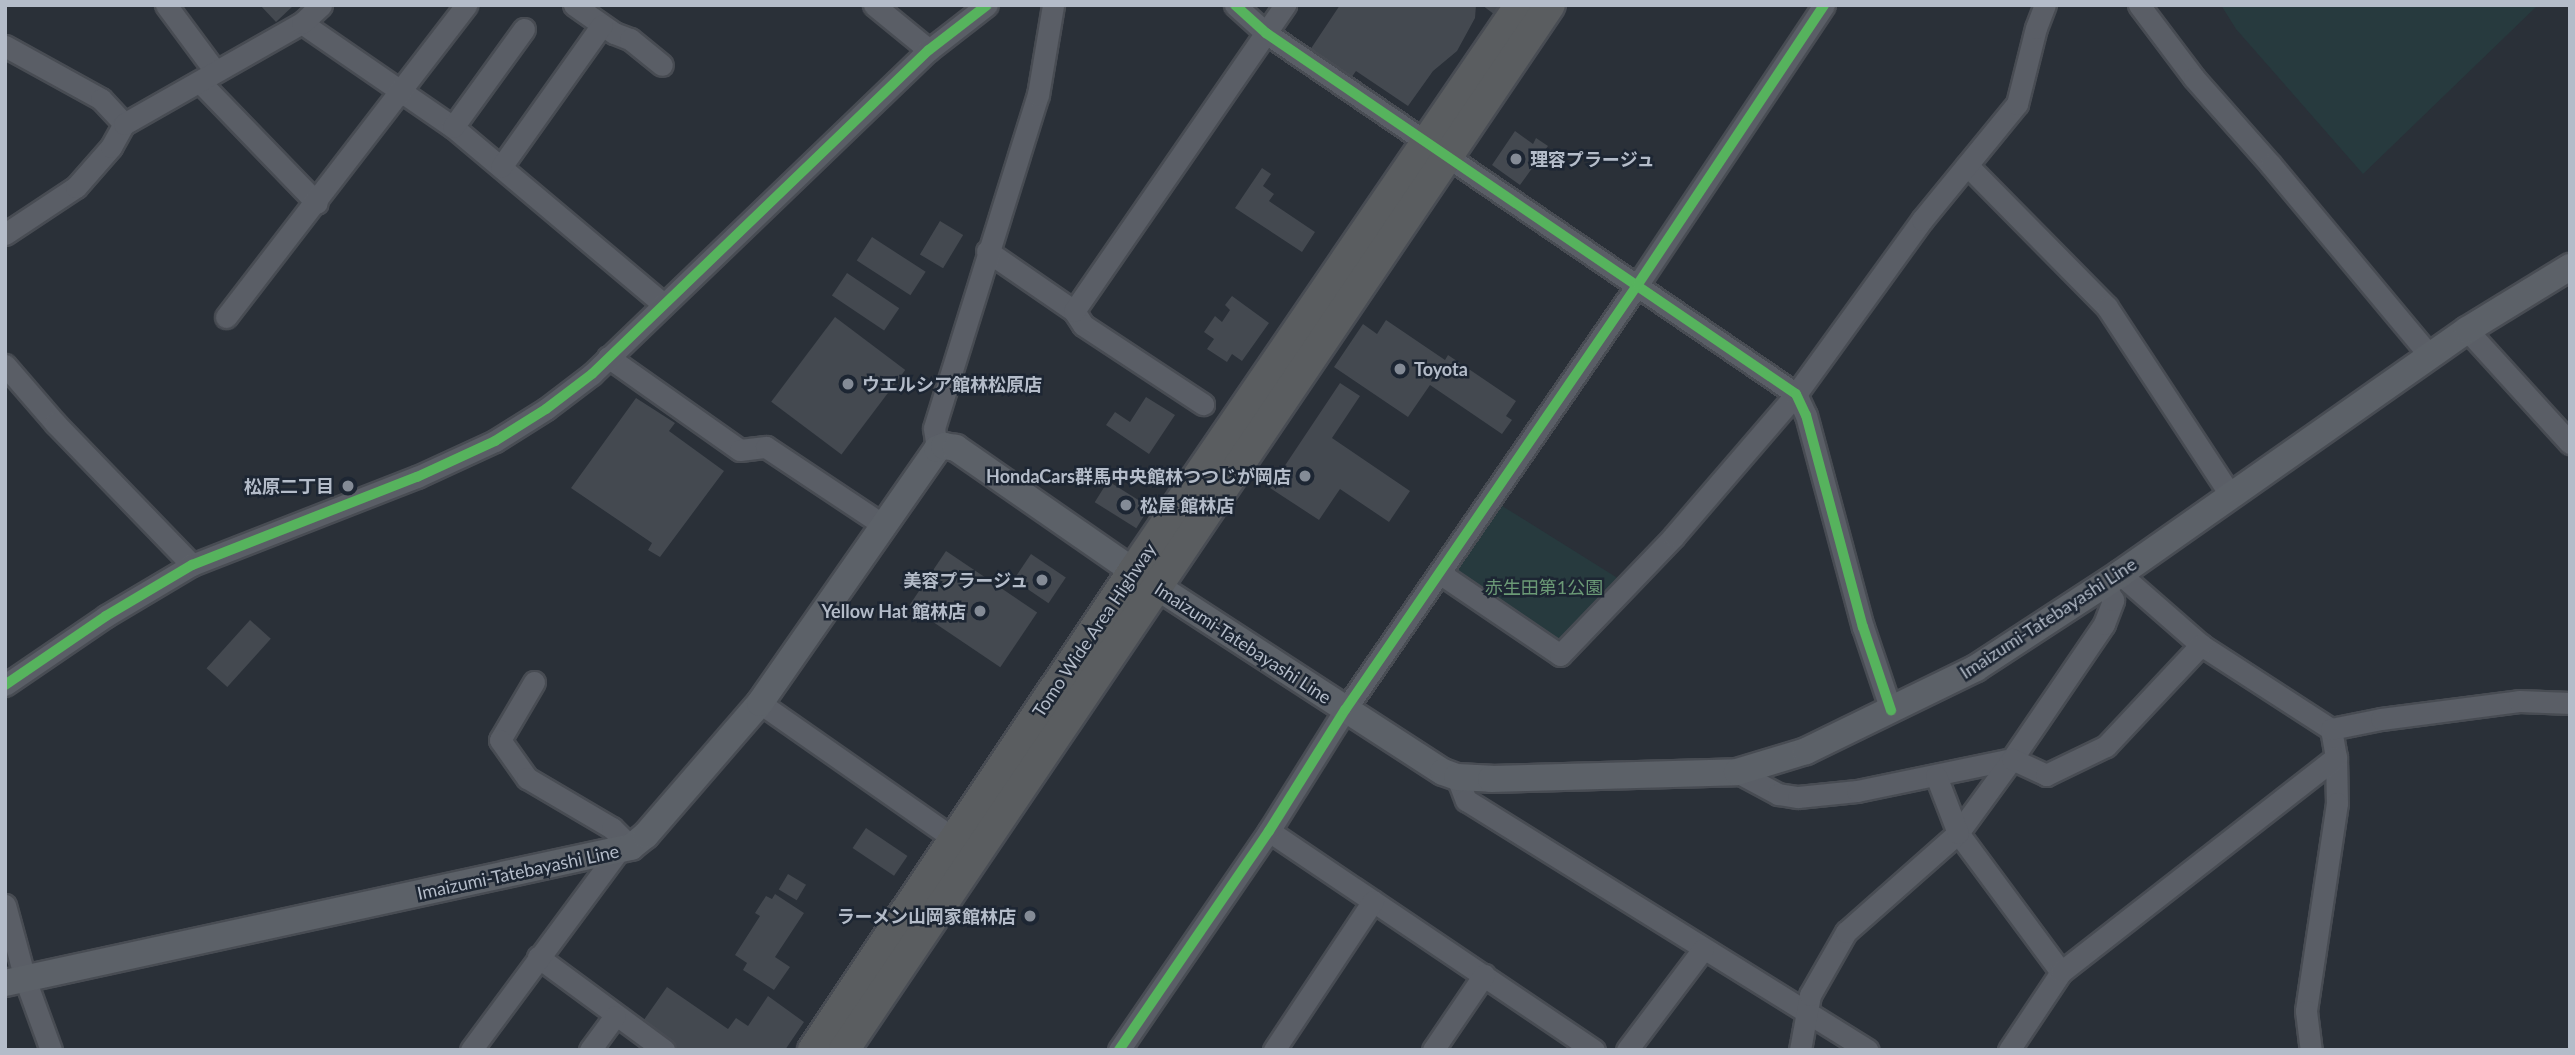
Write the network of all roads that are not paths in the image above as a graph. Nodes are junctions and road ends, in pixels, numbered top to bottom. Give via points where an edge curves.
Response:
1 (166, 5) edge
2 (321, 5) edge
3 (466, 5) edge
4 (574, 5) edge
5 (874, 5) edge
6 (987, 5) edge
7 (1054, 5) edge
8 (1235, 5) edge
9 (1285, 5) edge
10 (1520, 5) edge
11 (1550, 5) edge
12 (1824, 5) edge
13 (2045, 5) edge
14 (2139, 5) edge
15 (302, 23) junction
16 (602, 25) junction
17 (524, 29) dead end
18 (1266, 33) junction
19 (5, 46) edge
20 (929, 50) junction
21 (662, 65) dead end
22 (208, 77) junction
23 (400, 90) junction
24 (124, 124) junction
25 (453, 127) junction
26 (1437, 148) junction
27 (1967, 165) junction
28 (501, 167) junction
29 (317, 203) junction
30 (5, 234) edge
31 (987, 251) junction
32 (2570, 267) edge
33 (1638, 284) junction
34 (663, 304) junction
35 (1074, 311) junction
36 (226, 317) dead end
37 (2467, 330) junction
38 (2430, 356) junction
39 (608, 357) junction
40 (5, 365) edge
41 (1796, 394) junction
42 (1203, 404) dead end
43 (2570, 443) edge
44 (937, 449) junction
45 (2231, 496) junction
46 (885, 526) junction
47 (192, 565) junction
48 (1441, 574) junction
49 (1145, 578) junction
50 (2112, 579) junction
51 (2201, 645) junction
52 (534, 682) dead end
53 (5, 685) edge
54 (760, 703) junction
55 (2570, 703) edge
56 (1345, 710) junction
57 (1891, 710) junction
58 (2331, 729) junction
59 (2336, 757) junction
60 (2012, 759) junction
61 (1737, 772) junction
62 (1936, 776) junction
63 (1457, 777) junction
64 (1269, 831) junction
65 (1958, 833) junction
66 (954, 839) junction
67 (624, 849) junction
68 (1373, 901) junction
69 (5, 905) edge
70 (1703, 949) junction
71 (538, 957) junction
72 (2061, 972) junction
73 (1484, 975) junction
74 (15, 981) edge
75 (1807, 1013) junction
76 (615, 1016) junction
77 (1806, 1046) edge
78 (51, 1050) edge
79 (471, 1050) edge
80 (590, 1050) edge
81 (664, 1050) edge
82 (813, 1050) edge
83 (844, 1050) edge
84 (1119, 1050) edge
85 (1274, 1050) edge
86 (1433, 1050) edge
87 (1594, 1050) edge
88 (1627, 1050) edge
89 (1867, 1050) edge
90 (2009, 1050) edge
91 (2311, 1050) edge

1 - 22 street
2 - 15 street
3 - 23 street
4 - 16 street
5 - 20 street
6 - 20 street
7 - 31 street via 1038,95
8 - 18 street
9 - 18 street
10 - 26 highway, Tomo Wide Area Highway
11 - 26 highway, Tomo Wide Area Highway
12 - 33 street
13 - 27 street via 2017,104
14 - 38 street via 2194,78
15 - 22 street
15 - 23 street
16 - 21 street via 630,39
16 - 28 street
17 - 25 street
18 - 26 street
18 - 35 street
19 - 24 street via 101,99
20 - 34 street
22 - 24 street
22 - 29 street
23 - 25 street
23 - 29 street
24 - 30 street via 111,147 76,187
25 - 28 street
26 - 33 street
26 - 49 highway, Tomo Wide Area Highway
27 - 41 street
27 - 45 street via 2107,307
28 - 34 street
29 - 36 street
31 - 35 street
31 - 44 street via 934,428
32 - 37 main road, Imaizumi-Tatebayashi Line
33 - 41 street
33 - 48 street
34 - 39 street
35 - 42 street via 1083,325
37 - 38 main road, Imaizumi-Tatebayashi Line
37 - 43 street
38 - 45 main road, Imaizumi-Tatebayashi Line
39 - 46 street via 740,450 766,447
39 - 47 street via 546,409 495,441 417,477
40 - 47 street
41 - 48 street via 1674,536 1560,655
41 - 57 street via 1806,415 1863,627
44 - 46 main road, Imaizumi-Tatebayashi Line
44 - 49 main road, Imaizumi-Tatebayashi Line via 956,448
45 - 50 main road, Imaizumi-Tatebayashi Line
46 - 54 main road, Imaizumi-Tatebayashi Line
47 - 53 street
48 - 56 street
49 - 56 main road, Imaizumi-Tatebayashi Line
49 - 66 highway, Tomo Wide Area Highway
49 - 83 highway, Tomo Wide Area Highway
50 - 51 street
50 - 57 main road, Imaizumi-Tatebayashi Line via 1976,668
50 - 60 street via 2113,600 2104,624
51 - 58 street
51 - 60 street via 2106,746 2046,775
52 - 67 street via 500,740 527,778 612,828
54 - 66 street
54 - 67 main road, Imaizumi-Tatebayashi Line via 646,835
55 - 58 street via 2519,701
56 - 63 main road, Imaizumi-Tatebayashi Line
56 - 64 street
57 - 61 main road, Imaizumi-Tatebayashi Line via 1806,751
58 - 59 street
59 - 72 street
59 - 91 street via 2337,803 2306,1011
60 - 62 street
60 - 65 street
61 - 62 street via 1778,794 1798,797
61 - 63 main road, Imaizumi-Tatebayashi Line
62 - 65 street
63 - 70 street via 1466,800
64 - 68 street
64 - 84 street
65 - 72 street
65 - 75 street via 1846,932 1810,995
66 - 82 highway, Tomo Wide Area Highway
67 - 71 street
67 - 74 main road, Imaizumi-Tatebayashi Line
68 - 73 street
68 - 85 street
69 - 74 street
70 - 75 street
70 - 88 street
71 - 76 street
71 - 79 street
72 - 90 street
73 - 86 street
73 - 87 street
74 - 78 street
75 - 77 street
75 - 89 street
76 - 80 street
76 - 81 street

